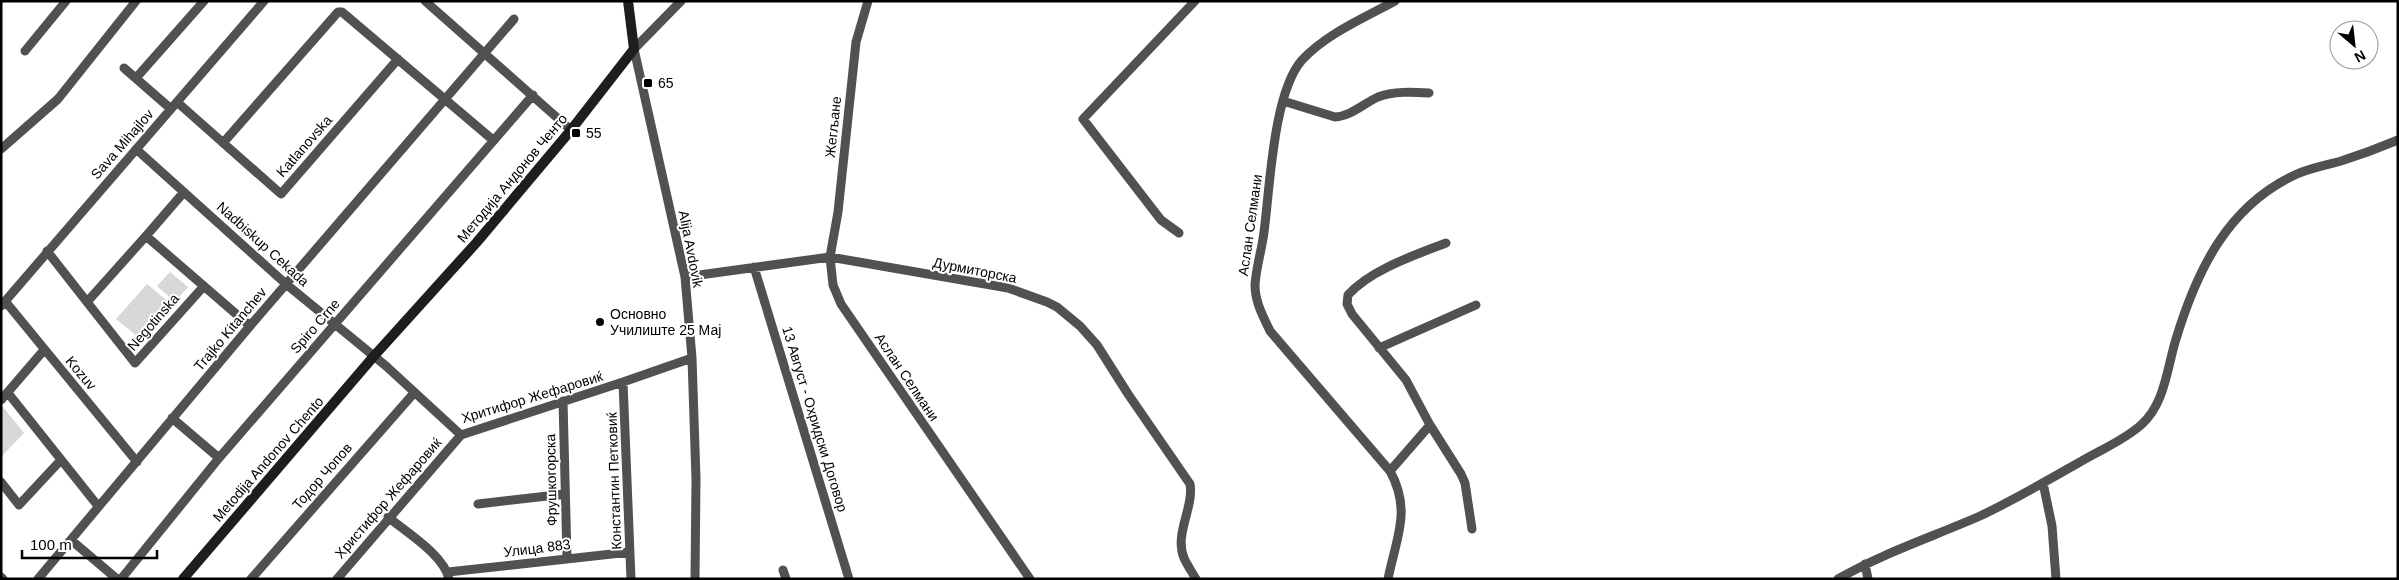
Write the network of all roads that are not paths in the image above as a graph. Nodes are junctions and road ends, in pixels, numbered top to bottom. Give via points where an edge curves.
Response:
1 (66, 1) edge
2 (136, 1) edge
3 (204, 1) edge
4 (264, 1) edge
5 (425, 1) edge
6 (628, 1) edge
7 (681, 1) edge
8 (868, 1) edge
9 (1195, 1) edge
10 (1395, 1) edge
11 (514, 19) dead end
12 (634, 48) junction
13 (25, 51) dead end
14 (485, 54) junction
15 (398, 59) junction
16 (124, 68) dead end
17 (136, 78) junction
18 (1429, 93) dead end
19 (533, 95) junction
20 (445, 98) junction
21 (1283, 101) junction
22 (174, 105) junction
23 (572, 130) junction
24 (493, 140) junction
25 (2398, 140) edge
26 (223, 143) junction
27 (1, 148) edge
28 (136, 150) junction
29 (184, 192) junction
30 (1179, 233) dead end
31 (146, 236) junction
32 (1446, 243) dead end
33 (47, 251) junction
34 (830, 258) junction
35 (754, 267) junction
36 (685, 277) junction
37 (286, 284) junction
38 (204, 286) junction
39 (88, 302) junction
40 (3, 303) edge
41 (1476, 305) dead end
42 (335, 324) junction
43 (250, 326) junction
44 (1379, 348) junction
45 (44, 350) junction
46 (374, 356) junction
47 (692, 358) junction
48 (623, 382) junction
49 (8, 393) junction
50 (414, 393) junction
51 (1, 400) edge
52 (563, 401) junction
53 (172, 418) junction
54 (1430, 425) junction
55 (461, 435) junction
56 (219, 458) junction
57 (60, 461) junction
58 (136, 462) junction
59 (1390, 471) junction
60 (1, 482) edge
61 (2043, 483) junction
62 (565, 494) junction
63 (478, 504) dead end
64 (98, 506) junction
65 (388, 517) junction
66 (1472, 529) dead end
67 (71, 540) junction
68 (630, 552) junction
69 (567, 558) junction
70 (1865, 564) junction
71 (448, 575) edge
72 (1842, 576) edge
73 (38, 579) edge
74 (117, 579) edge
75 (121, 579) edge
76 (183, 579) edge
77 (251, 579) edge
78 (337, 579) edge
79 (631, 579) edge
80 (695, 579) edge
81 (849, 579) edge
82 (1030, 579) edge
83 (1196, 579) edge
84 (1388, 579) edge
85 (1868, 579) edge
86 (2056, 579) edge

1 - 13 street
2 - 27 street via 58,99
3 - 17 street
4 - 22 street, Sava Mihajlov
5 - 14 street
6 - 12 main road
7 - 12 street
8 - 34 street, Жегљане via 856,42
9 - 30 street via 1083,119 1161,220
10 - 21 street, Аслан Селмани via 1328,40 1303,60 1293,73
11 - 14 street, Trajko Kitanchev
12 - 23 main road, Методија Андонов Ченто
12 - 36 street, Alija Avdovik
14 - 19 street
14 - 20 street, Trajko Kitanchev
15 - 20 street
15 - 26 street via 346,13 338,12
15 - 26 street, Katlanovska via 281,194
16 - 17 street, Katlanovska
17 - 22 street, Katlanovska
18 - 21 street via 1379,97 1343,117
19 - 23 street
19 - 24 street, Spiro Crne
20 - 24 street
20 - 37 street, Trajko Kitanchev
21 - 59 street, Аслан Селмани via 1255,284 1260,312 1283,347
22 - 26 street, Katlanovska
22 - 28 street, Sava Mihajlov
23 - 46 main road, Методија Андонов Ченто
24 - 42 street, Spiro Crne
25 - 61 street via 2300,173 2276,184 2246,206 2213,249 2199,276 2187,304 2154,411 2122,439
28 - 29 street, Nadbiskup Cekada
28 - 33 street, Sava Mihajlov
29 - 31 street
29 - 37 street, Nadbiskup Cekada
31 - 38 street
31 - 39 street
32 - 44 street via 1382,271 1348,295 1348,308
33 - 39 street, Negotinska
33 - 40 street, Sava Mihajlov
34 - 35 street, Дурмиторска
34 - 82 street, Аслан Селмани via 833,285 842,304
34 - 83 street, Дурмиторска via 1008,288 1057,308 1080,326 1097,345 1190,484 1192,494 1181,544 1184,558
35 - 36 street, Дурмиторска
35 - 81 street, 13 Август - Охридски Договор
36 - 47 street, Alija Avdovik
37 - 42 street, Nadbiskup Cekada
37 - 43 street, Trajko Kitanchev
38 - 39 street, Negotinska via 135,364
38 - 43 street
40 - 45 street, Kozuv
41 - 44 street
42 - 46 street, Nadbiskup Cekada
42 - 56 street, Spiro Crne
43 - 53 street, Trajko Kitanchev
44 - 54 street via 1406,380
45 - 49 street
45 - 58 street, Kozuv
46 - 50 street, Хритифор Жефаровиќ
46 - 76 main road, Metodija Andonov Chento
47 - 48 street, Хритифор Жефаровиќ
47 - 80 street, Alija Avdovik
48 - 52 street, Хритифор Жефаровиќ
48 - 68 street, Константин Петковиќ
49 - 51 street
49 - 57 street
50 - 55 street, Хритифор Жефаровиќ
50 - 77 street, Тодор Чопов
52 - 55 street, Хритифор Жефаровиќ
52 - 62 street, Фрушкогорска
53 - 56 street
53 - 58 street, Trajko Kitanchev
54 - 59 street
54 - 66 street via 1465,483
55 - 65 street, Христифор Жефаровиќ
56 - 75 street, Spiro Crne
57 - 60 street via 19,505
57 - 64 street
58 - 64 street, Trajko Kitanchev
59 - 84 street, Аслан Селмани via 1402,499 1403,513
61 - 70 street via 1978,516
61 - 86 street via 2052,526
62 - 63 street
62 - 69 street, Фрушкогорска
64 - 67 street, Trajko Kitanchev
65 - 71 street via 436,557
65 - 78 street, Христифор Жефаровиќ
67 - 73 street, Trajko Kitanchev
67 - 74 street
68 - 69 street, Улица 883
68 - 79 street, Константин Петковиќ
69 - 71 street, Улица 883
70 - 72 street
70 - 85 street

